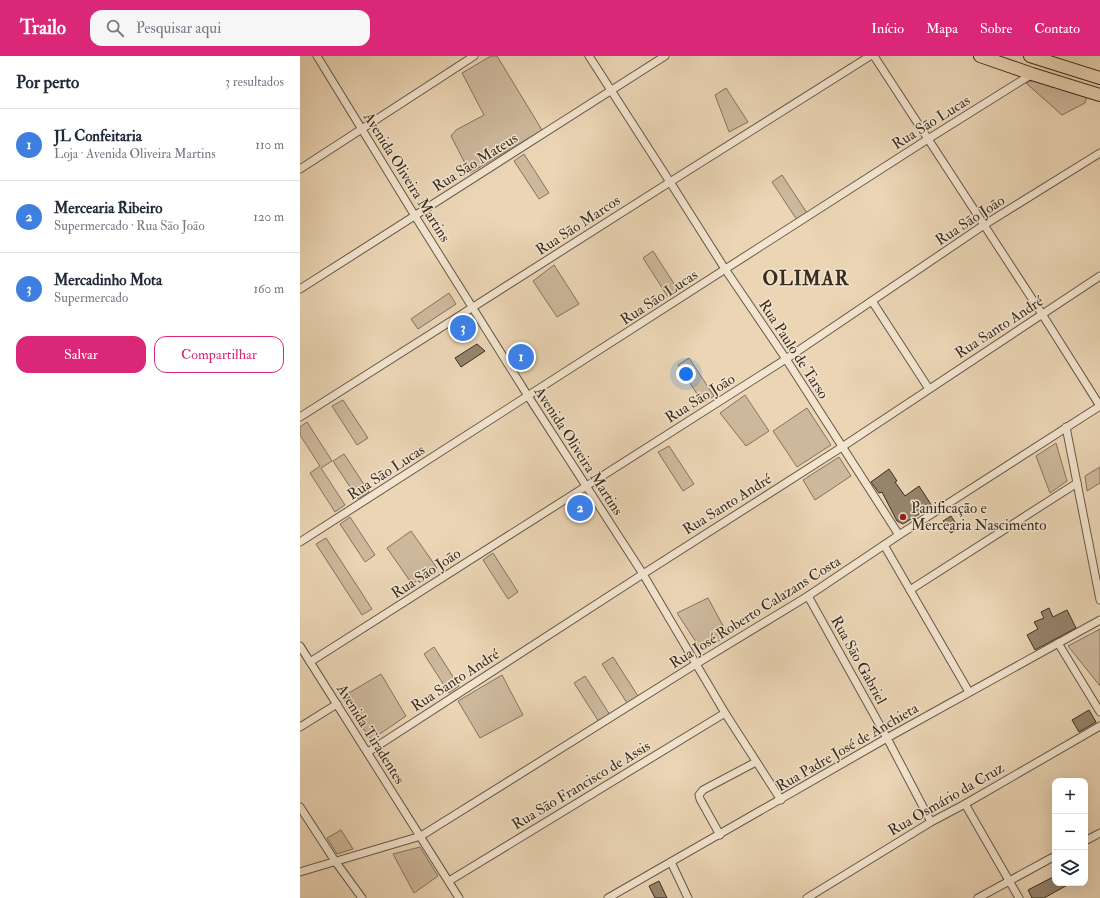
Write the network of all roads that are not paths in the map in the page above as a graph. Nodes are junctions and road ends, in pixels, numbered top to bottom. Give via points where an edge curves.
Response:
1 (317, 56) edge
2 (474, 56) edge
3 (590, 56) edge
4 (665, 56) edge
5 (870, 56) edge
6 (874, 56) edge
7 (980, 56) edge
8 (1030, 56) edge
9 (1032, 74) junction
10 (1100, 78) edge
11 (611, 91) junction
12 (1100, 95) edge
13 (362, 129) junction
14 (928, 139) junction
15 (1100, 153) edge
16 (300, 169) edge
17 (670, 182) junction
18 (415, 216) junction
19 (984, 225) junction
20 (725, 269) junction
21 (1100, 276) edge
22 (300, 289) edge
23 (872, 301) junction
24 (474, 308) junction
25 (1042, 314) junction
26 (786, 359) junction
27 (929, 389) junction
28 (528, 396) junction
29 (1100, 406) edge
30 (300, 417) edge
31 (1066, 427) junction
32 (842, 446) junction
33 (1077, 482) junction
34 (586, 486) junction
35 (899, 535) junction
36 (300, 542) edge
37 (884, 545) junction
38 (643, 574) junction
39 (910, 590) junction
40 (808, 596) junction
41 (1100, 600) edge
42 (1100, 620) edge
43 (1058, 643) junction
44 (300, 646) edge
45 (310, 662) junction
46 (696, 664) junction
47 (969, 692) junction
48 (336, 704) junction
49 (725, 712) junction
50 (1100, 712) edge
51 (1100, 726) edge
52 (300, 727) edge
53 (887, 738) junction
54 (368, 752) junction
55 (756, 762) junction
56 (781, 800) junction
57 (965, 804) junction
58 (300, 807) edge
59 (930, 822) junction
60 (1100, 833) edge
61 (720, 835) junction
62 (421, 836) junction
63 (1088, 839) edge
64 (1052, 858) edge
65 (335, 861) junction
66 (671, 862) junction
67 (300, 872) edge
68 (1009, 880) junction
69 (449, 881) junction
70 (362, 898) edge
71 (459, 898) edge
72 (608, 898) edge
73 (688, 898) edge
74 (807, 898) edge
75 (978, 898) edge
76 (1019, 898) edge

1 - 13 street, Avenida Oliveira Martins
2 - 13 street
3 - 11 street, Rua Paulo de Tarso
4 - 11 street, Rua São Mateus
5 - 17 street, Rua São Marcos
6 - 14 street
7 - 9 main road
8 - 10 main road
9 - 12 main road
9 - 14 street, Rua São Lucas
11 - 17 street, Rua Paulo de Tarso
11 - 18 street, Rua São Mateus
13 - 16 street
13 - 18 street, Avenida Oliveira Martins
14 - 19 street
14 - 20 street, Rua São Lucas
15 - 19 street, Rua São João
17 - 20 street, Rua Paulo de Tarso
17 - 24 street, Rua São Marcos
18 - 22 street, Rua São Mateus
18 - 24 street, Avenida Oliveira Martins
19 - 23 street, Rua São João
19 - 25 street
20 - 26 street, Rua Paulo de Tarso
20 - 28 street, Rua São Lucas
21 - 25 street, Rua Santo André
23 - 26 street, Rua São João
23 - 27 street
24 - 28 street, Avenida Oliveira Martins
24 - 30 street, Rua São Marcos
25 - 27 street, Rua Santo André
25 - 29 street
26 - 32 street, Rua Paulo de Tarso
26 - 34 street, Rua São João
27 - 32 street, Rua Santo André
28 - 34 street, Avenida Oliveira Martins
28 - 36 street, Rua São Lucas
29 - 31 street, Rua José Roberto Calazans Costa
31 - 33 street
31 - 35 street, Rua José Roberto Calazans Costa
32 - 35 street, Rua Paulo de Tarso
32 - 38 street, Rua Santo André
33 - 39 street
33 - 41 street
34 - 38 street, Avenida Oliveira Martins
34 - 45 street, Rua São João
35 - 37 street, Rua José Roberto Calazans Costa
37 - 39 street
37 - 40 street, Rua José Roberto Calazans Costa
38 - 46 street, Avenida Oliveira Martins
38 - 54 street, Rua Santo André
39 - 47 street
40 - 46 street, Rua José Roberto Calazans Costa
40 - 53 street, Rua São Gabriel
42 - 43 street, Rua Padre José de Anchieta
43 - 47 street, Rua Padre José de Anchieta
43 - 50 street
44 - 45 street, Avenida Tiradentes
45 - 48 street, Avenida Tiradentes
46 - 49 street, Avenida Oliveira Martins
46 - 62 street, Rua José Roberto Calazans Costa
47 - 53 street, Rua Padre José de Anchieta
48 - 52 street
48 - 54 street, Avenida Tiradentes
49 - 55 street, Avenida Oliveira Martins
49 - 69 street, Rua São Francisco de Assis
51 - 57 street, Rua Osmário da Cruz
53 - 56 street, Rua Padre José de Anchieta
53 - 59 street, Rua São Gabriel
54 - 62 street, Avenida Tiradentes
55 - 56 street, Avenida Oliveira Martins
55 - 61 street via 703,790 700,795
56 - 61 street, Rua Padre José de Anchieta
57 - 59 street, Rua Osmário da Cruz
57 - 68 street
58 - 65 street
59 - 74 street, Rua Osmário da Cruz
60 - 63 street
61 - 66 street, Rua Padre José de Anchieta
62 - 65 street
62 - 69 street, Avenida Tiradentes
64 - 68 street
65 - 67 street
65 - 70 street
66 - 72 street, Rua Padre José de Anchieta
66 - 73 street
68 - 75 street
68 - 76 street
69 - 71 street, Avenida Tiradentes

